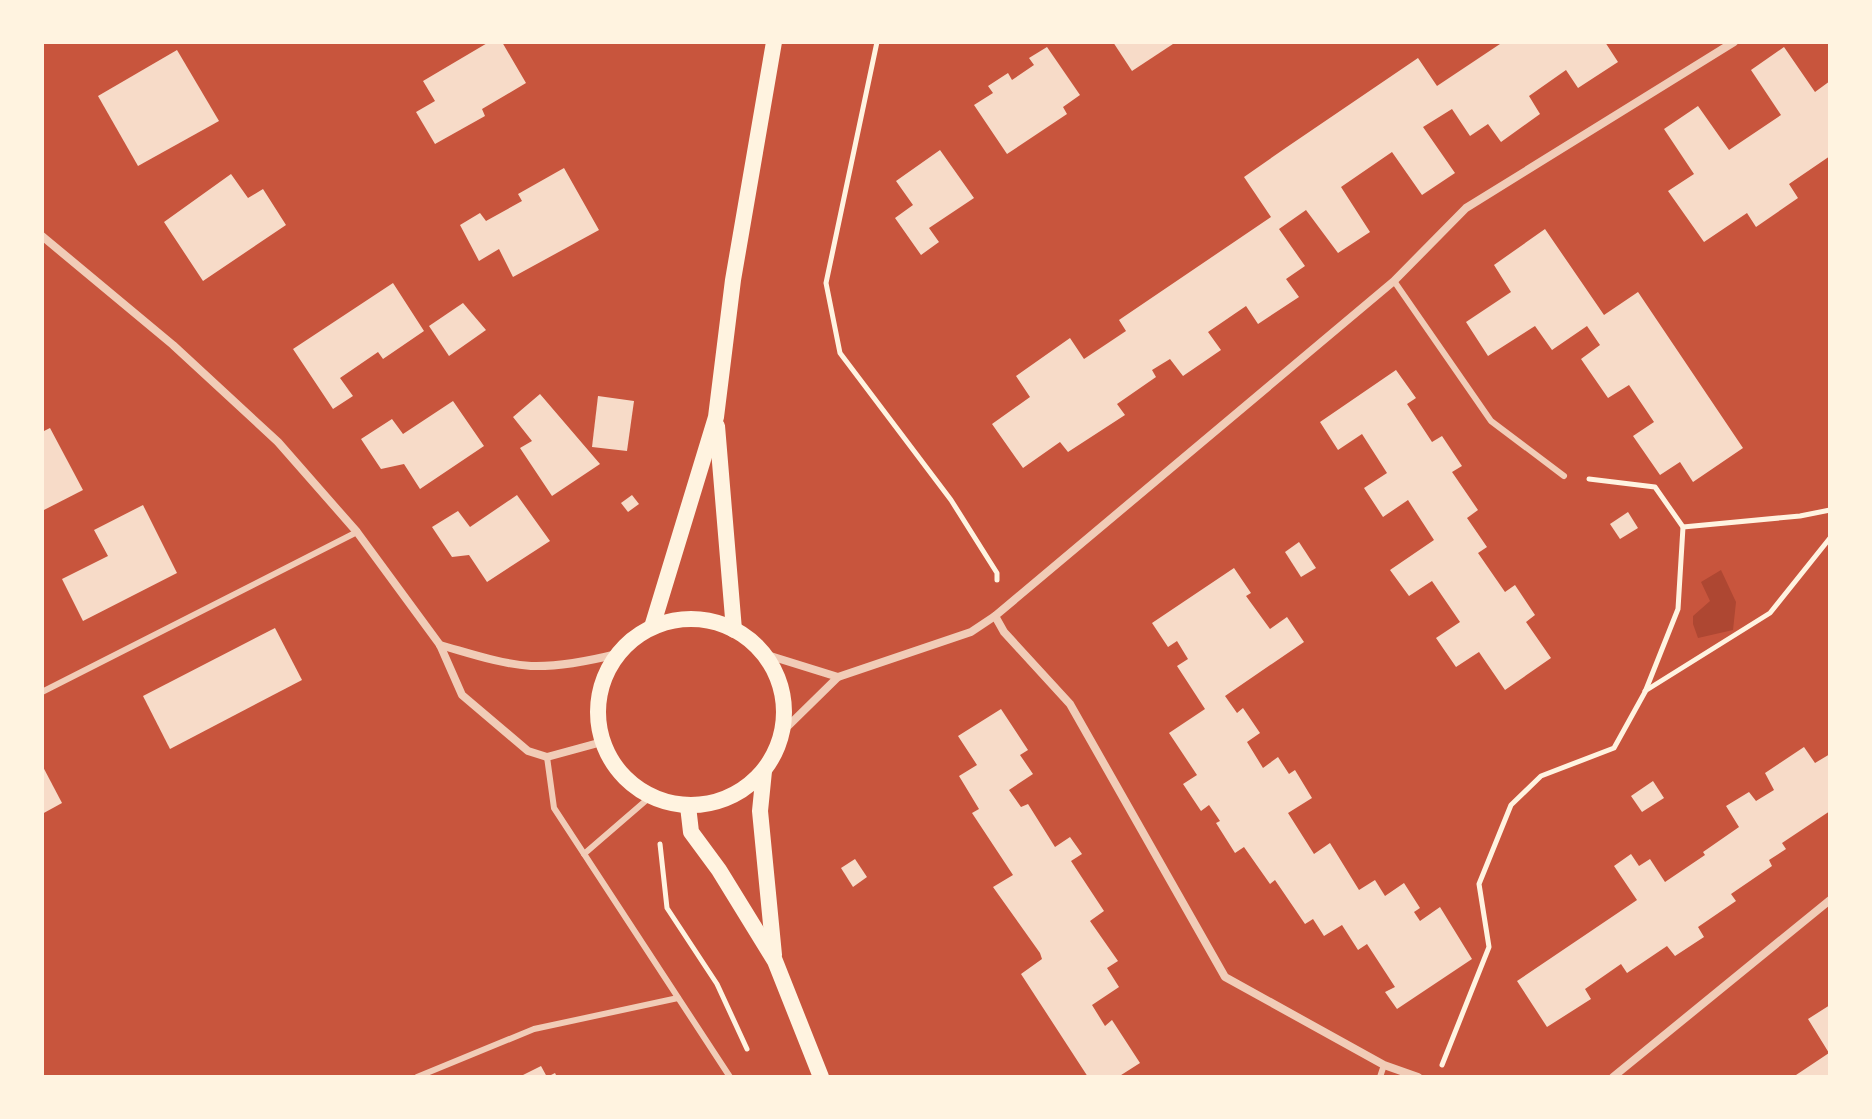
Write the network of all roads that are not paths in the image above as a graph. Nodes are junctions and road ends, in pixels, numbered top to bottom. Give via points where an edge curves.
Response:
1 (774, 42) edge
2 (1734, 42) edge
3 (42, 236) edge
4 (1394, 281) junction
5 (716, 417) junction
6 (1564, 476) road end
7 (357, 532) junction
8 (995, 616) junction
9 (652, 627) junction
10 (734, 630) junction
11 (440, 645) junction
12 (617, 654) junction
13 (764, 654) junction
14 (838, 677) junction
15 (42, 692) edge
16 (785, 729) junction
17 (602, 742) junction
18 (547, 757) junction
19 (764, 771) junction
20 (650, 797) junction
21 (688, 806) junction
22 (584, 854) junction
23 (1830, 900) edge
24 (775, 961) junction
25 (678, 998) junction
26 (1384, 1065) junction
27 (417, 1077) edge
28 (730, 1077) edge
29 (821, 1077) edge
30 (1380, 1077) edge
31 (1418, 1077) edge
32 (1613, 1077) edge

1 - 5 main road via 733,280
2 - 4 street via 1466,208
3 - 7 street via 234,399
4 - 6 lane via 1491,421
4 - 8 street
5 - 9 main road
5 - 10 main road
7 - 11 street
7 - 15 lane
8 - 14 street via 971,632
8 - 26 street via 1070,704 1225,977
9 - 10 main road via 694,619
9 - 12 main road
10 - 13 main road
11 - 12 street via 530,666
11 - 18 street via 462,695 528,751
12 - 17 main road via 598,697
13 - 14 street
13 - 16 main road via 783,698
14 - 16 street
16 - 19 main road
17 - 18 street
17 - 20 main road via 613,765
18 - 22 lane via 554,808
19 - 21 main road via 727,799
19 - 24 main road via 760,811
20 - 21 main road
20 - 22 lane
21 - 24 main road via 691,832
22 - 25 lane
23 - 32 street
24 - 29 main road
25 - 27 lane via 534,1029
25 - 28 lane
26 - 30 lane
26 - 31 street

